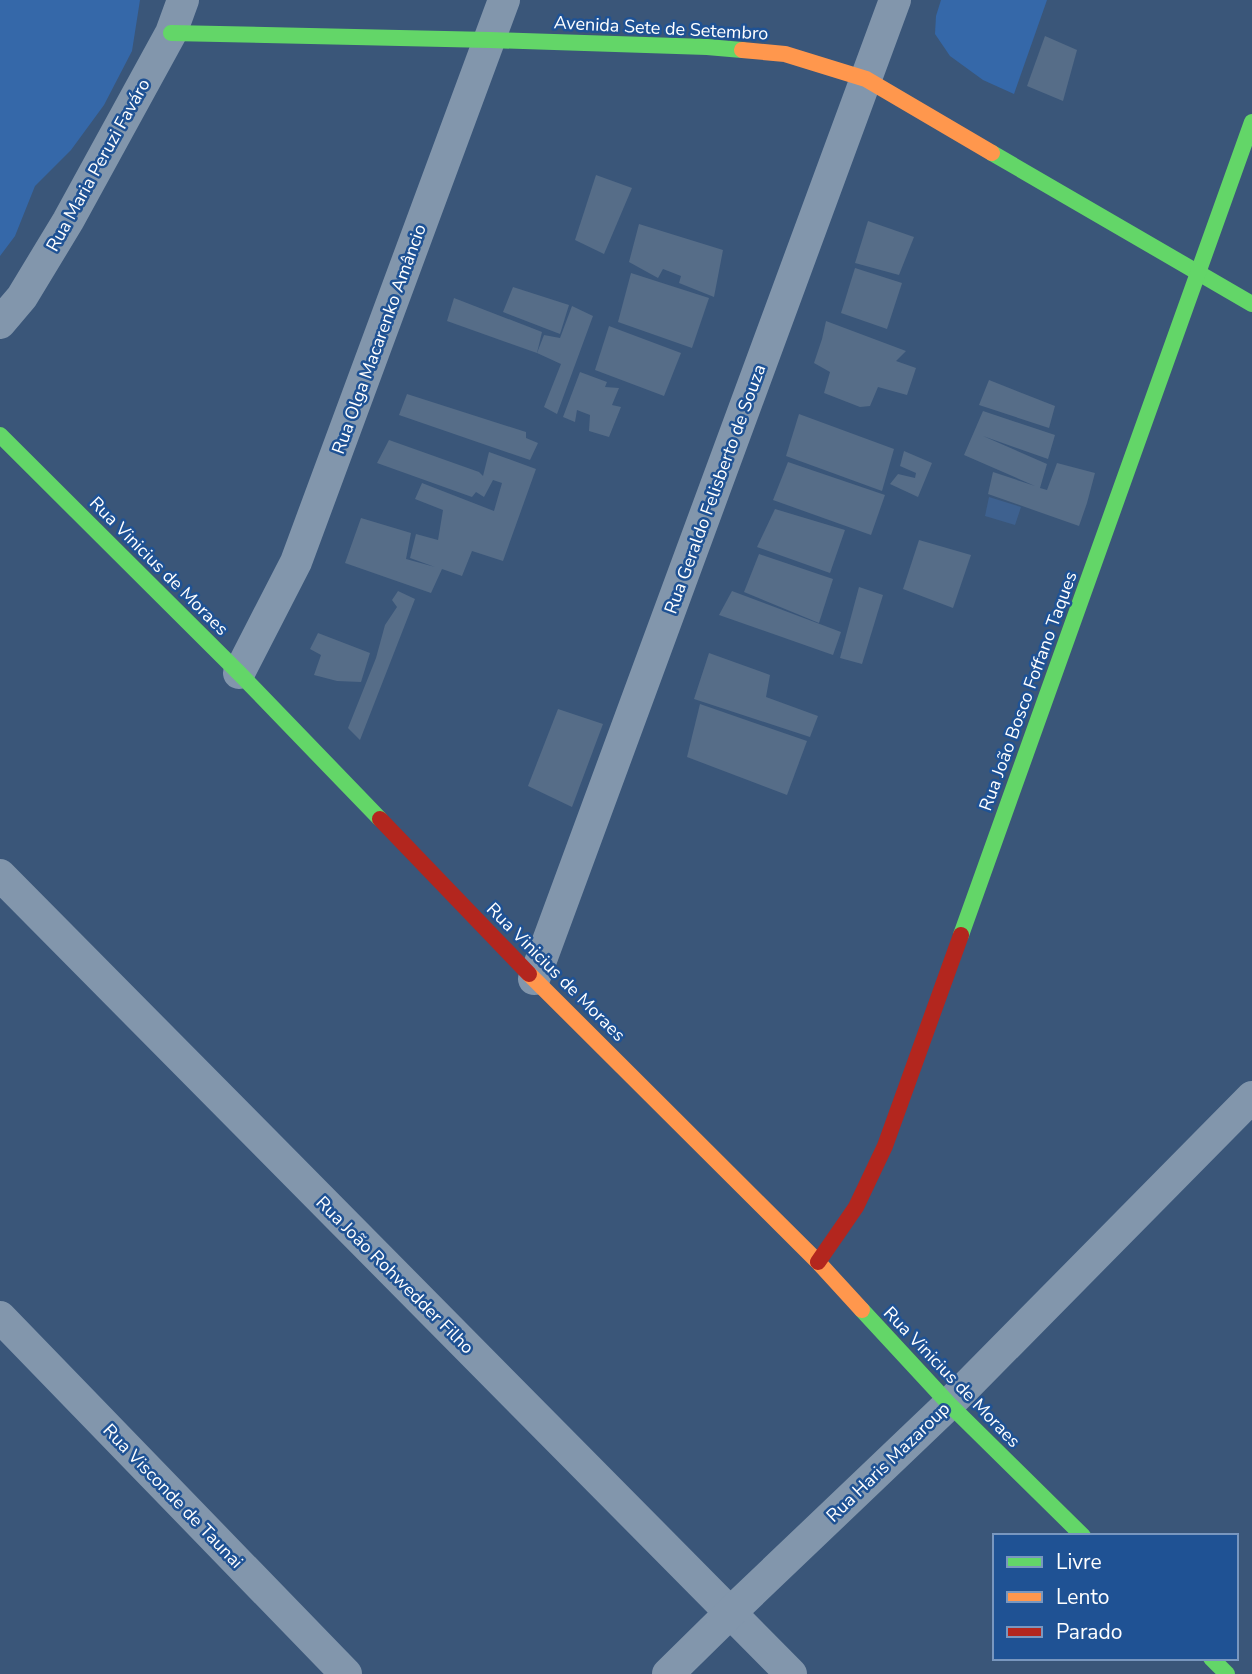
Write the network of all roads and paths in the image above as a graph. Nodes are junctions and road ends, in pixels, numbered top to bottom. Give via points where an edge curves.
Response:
1 (183, 0) edge
2 (504, 0) edge
3 (895, 0) edge
4 (171, 33) junction
5 (490, 40) junction
6 (866, 79) junction
7 (1252, 122) edge
8 (1199, 273) junction
9 (1252, 304) edge
10 (0, 323) edge
11 (0, 435) edge
12 (239, 673) junction
13 (0, 875) edge
14 (534, 979) junction
15 (1252, 1097) edge
16 (818, 1262) junction
17 (0, 1317) edge
18 (949, 1405) junction
19 (1081, 1534) edge
20 (730, 1612) junction
21 (1213, 1660) edge
22 (346, 1674) edge
23 (668, 1674) edge
24 (790, 1674) edge
25 (1227, 1674) edge

1 - 4 street, Rua Maria Peruzi Faváro
2 - 5 street, Rua Olga Macarenko Amâncio
3 - 6 street, Rua Geraldo Felisberto de Souza
4 - 5 street, Avenida Sete de Setembro
4 - 10 street, Rua Maria Peruzi Faváro via 68,221 22,297
5 - 6 street, Avenida Sete de Setembro via 785,54
5 - 12 street, Rua Olga Macarenko Amâncio via 296,562
6 - 8 street, Avenida Sete de Setembro
6 - 14 street, Rua Geraldo Felisberto de Souza
7 - 8 street, Rua João Bosco Foffano Taques
8 - 9 street, Avenida Sete de Setembro
8 - 16 street, Rua João Bosco Foffano Taques via 885,1146 856,1207
11 - 12 street, Rua Vinicius de Moraes
12 - 14 street, Rua Vinicius de Moraes
13 - 20 street, Rua João Rohwedder Filho
14 - 16 street, Rua Vinicius de Moraes
15 - 18 street, Rua Haris Mazaroup
16 - 18 street, Rua Vinicius de Moraes
17 - 22 street, Rua Visconde de Taunai
18 - 19 street, Rua Vinicius de Moraes
18 - 20 street, Rua Haris Mazaroup
20 - 23 street, Rua Haris Mazaroup
20 - 24 street, Rua João Rohwedder Filho
21 - 25 street

